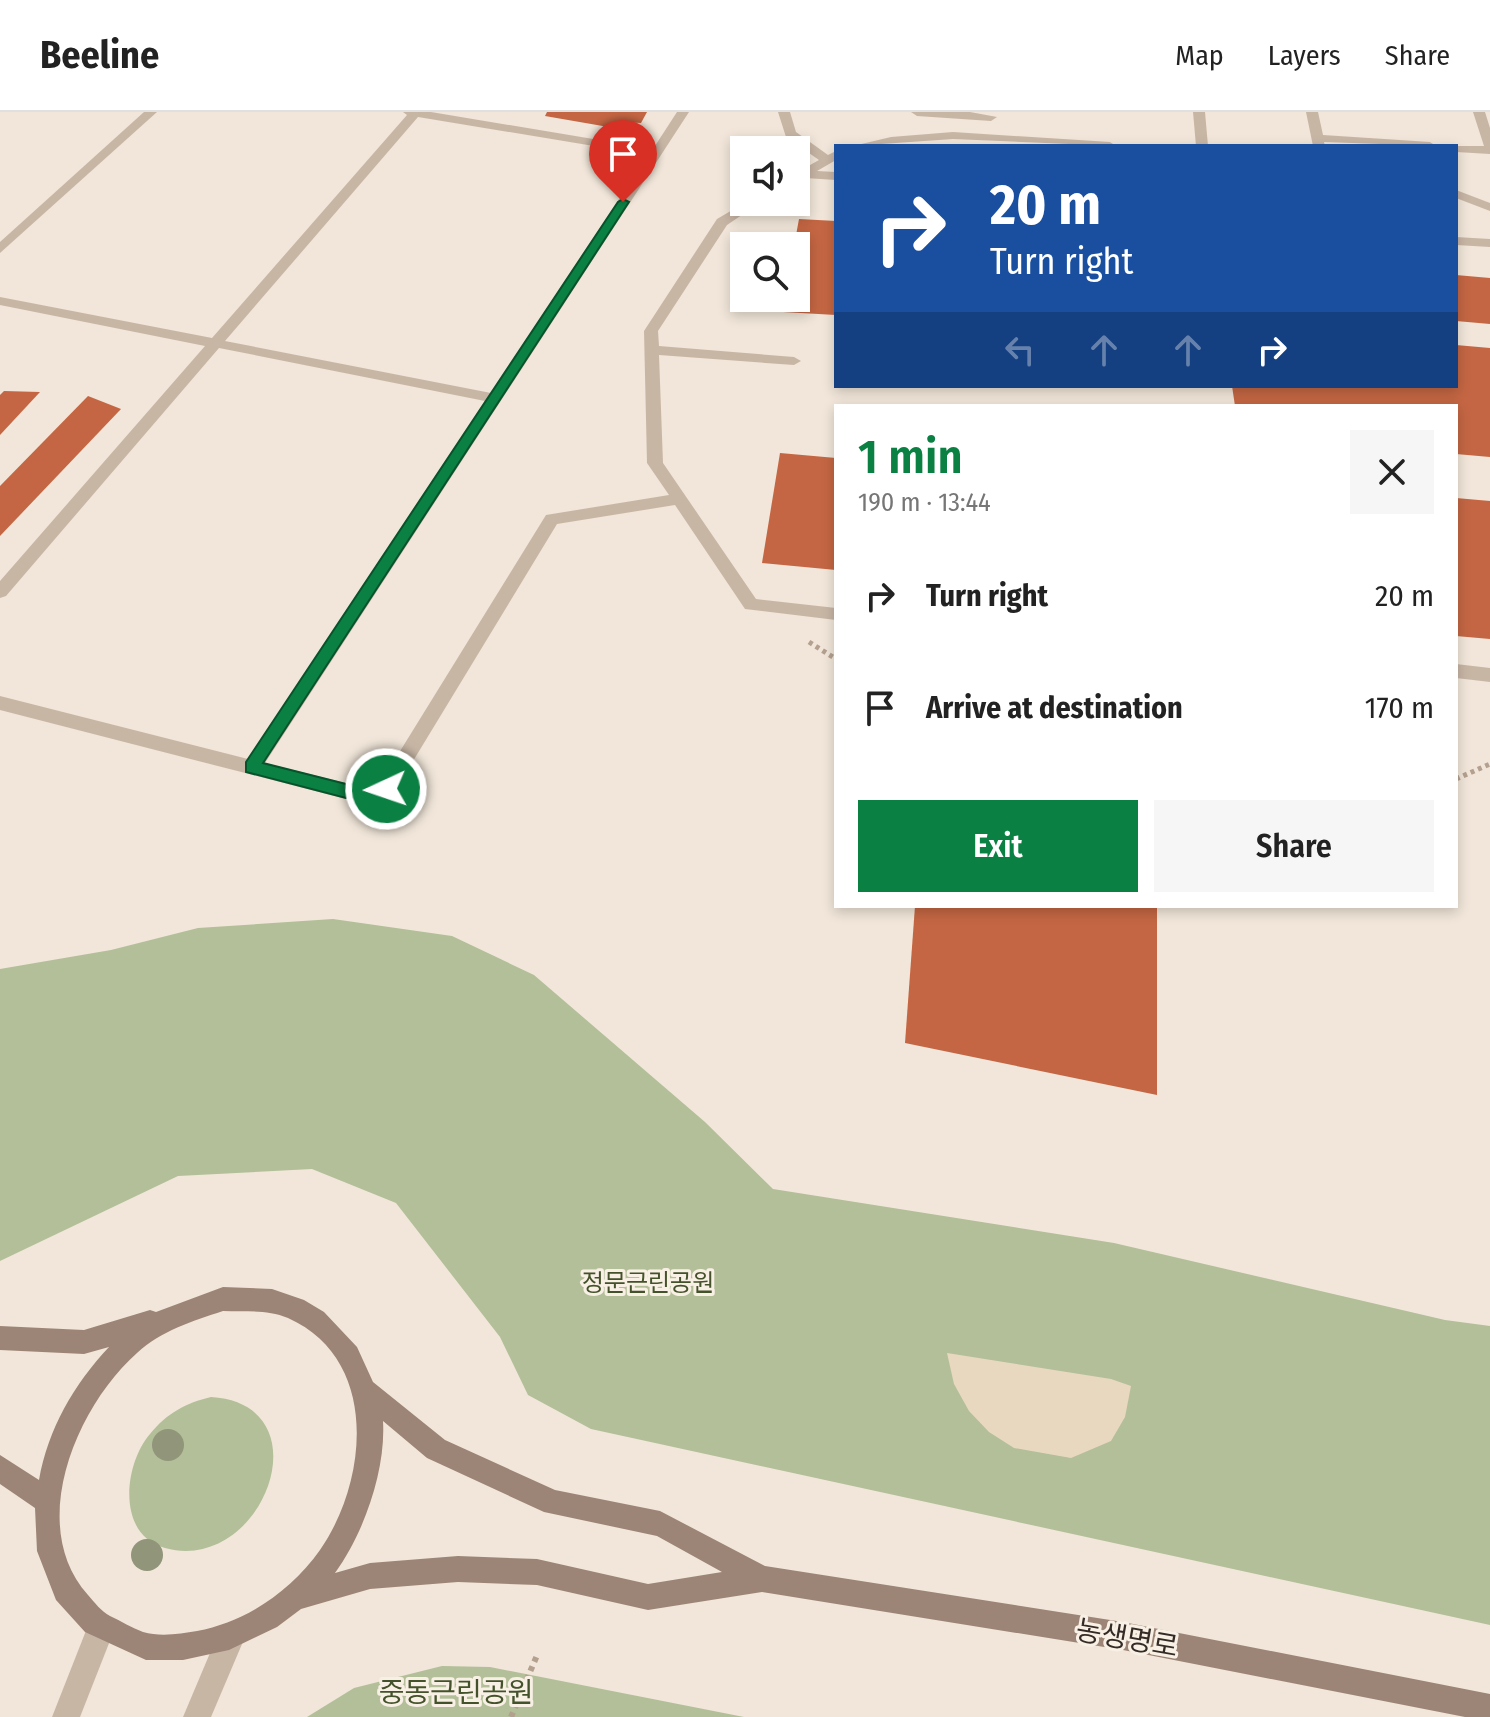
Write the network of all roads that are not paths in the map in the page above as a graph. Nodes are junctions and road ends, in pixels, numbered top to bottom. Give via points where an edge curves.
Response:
1 (151, 112) edge
2 (409, 112) edge
3 (683, 112) edge
4 (784, 112) edge
5 (917, 112) edge
6 (1199, 112) edge
7 (1312, 112) edge
8 (1479, 112) edge
9 (415, 113) edge
10 (992, 114) edge
11 (990, 140) edge
12 (1318, 142) edge
13 (868, 144) edge
14 (1070, 144) edge
15 (1202, 144) edge
16 (1374, 144) edge
17 (1458, 148) edge
18 (1490, 149) edge
19 (656, 153) junction
20 (832, 157) edge
21 (810, 170) edge
22 (810, 176) edge
23 (834, 176) edge
24 (1458, 195) edge
25 (1490, 207) edge
26 (732, 216) edge
27 (1458, 241) edge
28 (1490, 243) edge
29 (0, 249) edge
30 (0, 301) edge
31 (215, 343) junction
32 (651, 350) junction
33 (794, 361) dead end
34 (494, 398) junction
35 (679, 499) junction
36 (0, 592) edge
37 (834, 614) edge
38 (1458, 671) edge
39 (1490, 675) edge
40 (0, 703) edge
41 (252, 767) junction
42 (173, 1315) junction
43 (0, 1338) edge
44 (365, 1391) junction
45 (0, 1468) edge
46 (45, 1500) junction
47 (762, 1579) junction
48 (293, 1598) junction
49 (101, 1628) junction
50 (231, 1637) junction
51 (1490, 1708) edge
52 (66, 1717) edge
53 (197, 1717) edge

1 - 29 street
2 - 9 street
3 - 19 street
4 - 20 street via 790,134
5 - 10 street
6 - 15 street
7 - 12 street
8 - 18 street
9 - 19 street
9 - 31 street
10 - 11 street
11 - 13 street via 905,136
11 - 14 street
12 - 16 street
17 - 18 street
19 - 34 street
20 - 21 street
22 - 23 street
24 - 25 street
26 - 32 street via 722,222 651,331
27 - 28 street
30 - 31 street
31 - 34 street
31 - 36 street
32 - 33 street
32 - 35 street via 655,463
34 - 41 street
35 - 37 street via 751,605
35 - 41 street via 552,519 386,789 346,791
38 - 39 street
40 - 41 street
42 - 43 street via 84,1342
42 - 44 street via 223,1299 286,1306 314,1318 346,1351
42 - 46 street via 126,1346 86,1390 58,1442
44 - 47 street via 436,1449 553,1503 660,1524
44 - 48 street via 371,1449 340,1541
45 - 46 street
46 - 49 street via 49,1550 68,1595
47 - 48 street via 648,1597 537,1572 458,1569 370,1576
47 - 51 street, 농생명로 via 1123,1636
48 - 50 street
49 - 50 street via 140,1645 184,1647
49 - 52 street
50 - 53 street

